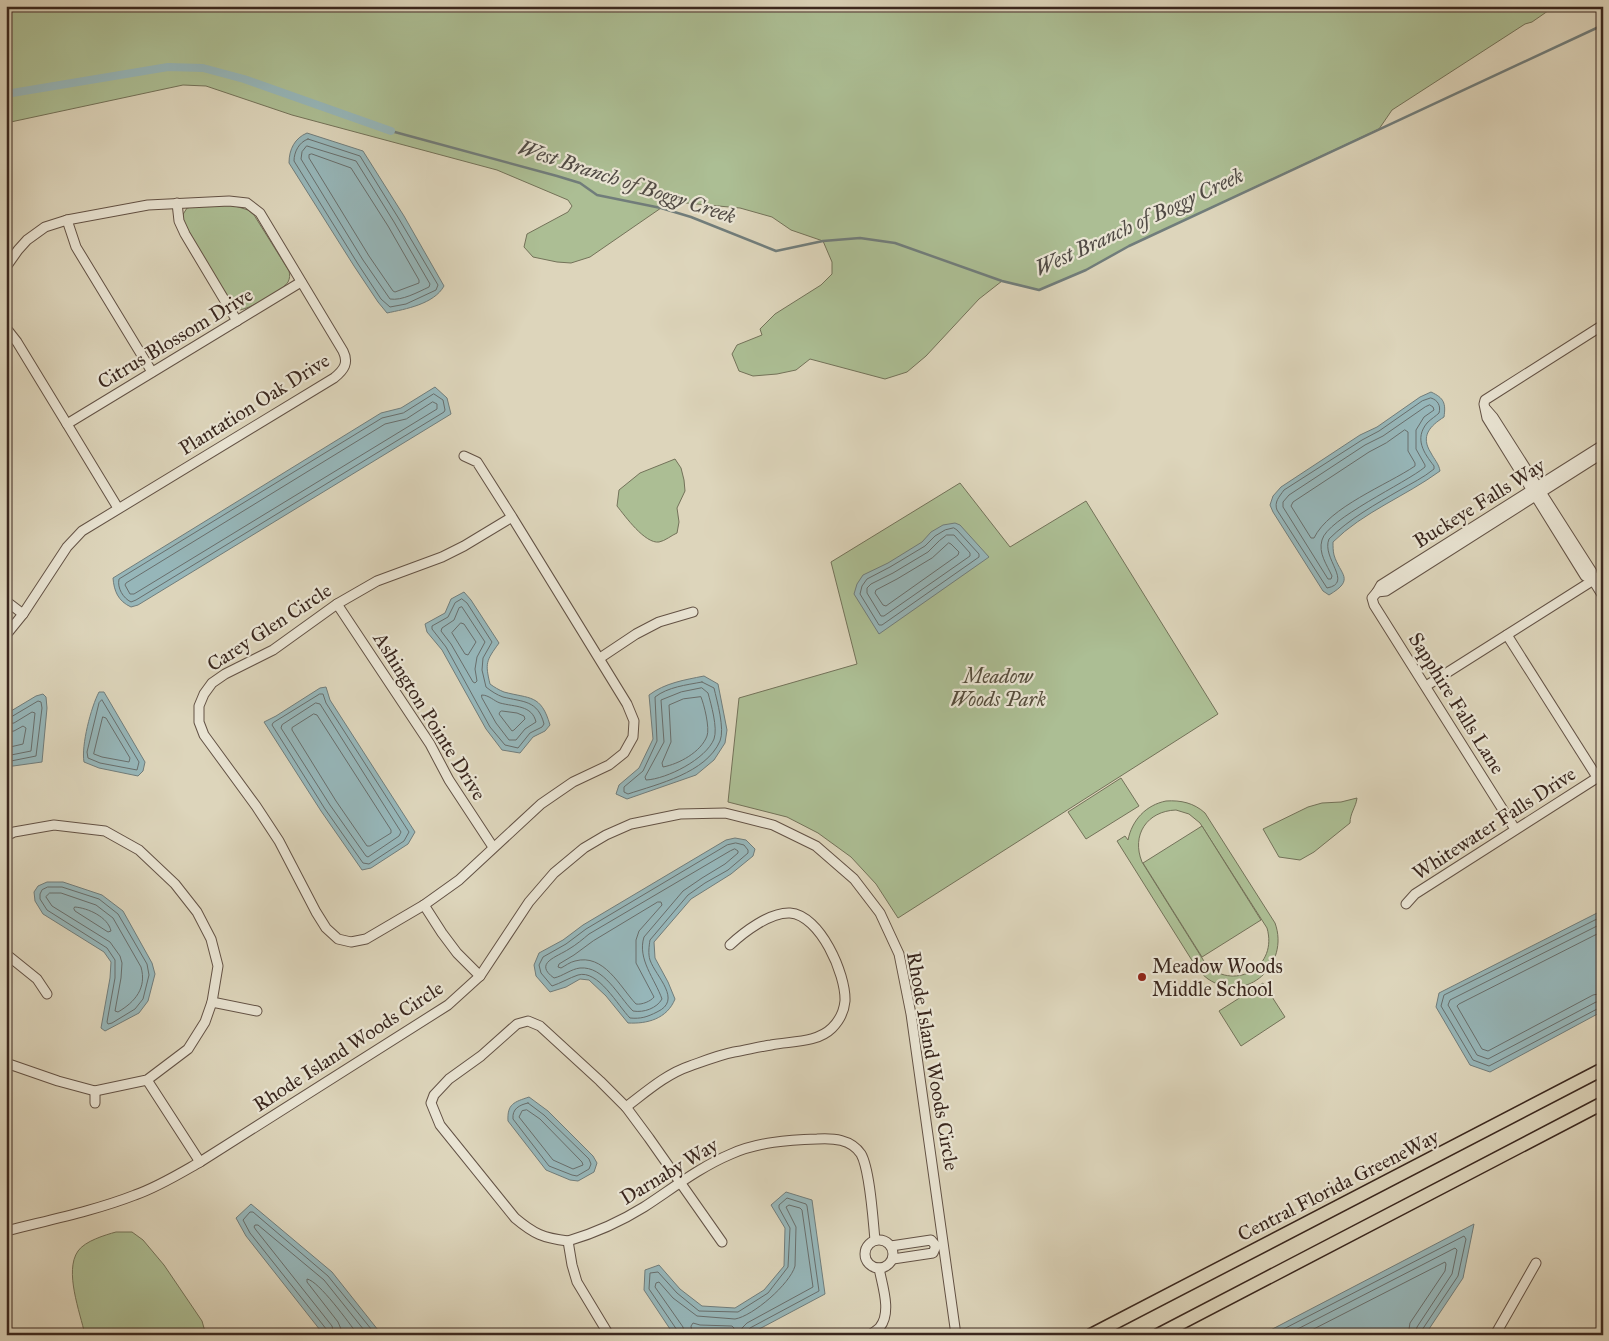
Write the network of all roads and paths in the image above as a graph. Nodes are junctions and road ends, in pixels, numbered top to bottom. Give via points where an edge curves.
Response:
1 (177, 204) junction
2 (68, 220) junction
3 (6, 267) edge
4 (301, 282) junction
5 (237, 321) junction
6 (1603, 325) edge
7 (6, 328) edge
8 (152, 372) junction
9 (67, 424) junction
10 (1603, 445) edge
11 (1603, 454) edge
12 (464, 456) dead end
13 (1536, 492) junction
14 (118, 508) junction
15 (512, 517) junction
16 (1603, 574) edge
17 (1593, 580) junction
18 (1376, 593) joint
19 (1603, 596) edge
20 (6, 601) edge
21 (337, 604) junction
22 (693, 612) dead end
23 (23, 614) junction
24 (6, 635) edge
25 (1507, 635) junction
26 (600, 658) junction
27 (1426, 686) junction
28 (1600, 775) edge
29 (1515, 829) junction
30 (6, 836) edge
31 (494, 847) junction
32 (1406, 904) dead end
33 (424, 905) junction
34 (730, 945) dead end
35 (6, 954) edge
36 (480, 976) junction
37 (47, 994) dead end
38 (212, 1002) junction
39 (257, 1011) dead end
40 (6, 1063) edge
41 (1603, 1069) edge
42 (147, 1080) junction
43 (95, 1091) junction
44 (96, 1103) dead end
45 (1603, 1104) edge
46 (626, 1107) junction
47 (200, 1162) junction
48 (680, 1182) junction
49 (6, 1231) edge
50 (875, 1240) junction
51 (568, 1241) junction
52 (722, 1242) dead end
53 (940, 1245) junction
54 (891, 1246) junction
55 (893, 1259) junction
56 (1536, 1263) dead end
57 (879, 1268) junction
58 (609, 1335) edge
59 (870, 1335) edge
60 (956, 1335) edge
61 (1092, 1335) edge
62 (1158, 1335) edge
63 (1495, 1335) edge

1 - 2 street, Plantation Oak Drive via 148,205
1 - 4 street, Plantation Oak Drive via 229,200 247,203 260,213
1 - 5 street via 185,234
2 - 3 street, Plantation Oak Drive via 45,227 27,240
2 - 8 street via 76,247
4 - 5 street, Citrus Blossom Drive
4 - 14 street, Plantation Oak Drive via 345,355 343,370
5 - 8 street, Citrus Blossom Drive
6 - 13 street via 1485,400 1484,406
7 - 9 street
8 - 9 street, Citrus Blossom Drive
9 - 14 street
10 - 13 street, Buckeye Falls Way
11 - 13 street, Buckeye Falls Way
12 - 15 street, Carey Glen Circle via 477,462
13 - 17 street via 1592,572
13 - 18 street, Buckeye Falls Way via 1439,553 1386,591
14 - 23 street, Plantation Oak Drive via 73,540
15 - 21 street, Carey Glen Circle via 464,546 376,581
15 - 26 street, Carey Glen Circle
16 - 17 street
17 - 19 street
17 - 25 street
18 - 27 street, Sapphire Falls Lane via 1372,598 1374,605
20 - 23 street
21 - 31 street, Ashington Pointe Drive
21 - 33 street, Carey Glen Circle via 272,650 212,683 199,706 199,722 217,755 279,841 326,928 338,939 351,942 366,939
22 - 26 street via 651,626
23 - 24 street, Plantation Oak Drive
25 - 27 street
25 - 28 street
26 - 31 street, Carey Glen Circle via 634,721 633,737 624,754 541,804
27 - 29 street, Sapphire Falls Lane
28 - 29 street, Whitewater Falls Drive
29 - 32 street, Whitewater Falls Drive via 1415,894
30 - 38 street via 54,825 105,831 140,850 175,884 197,912 211,939 218,966
31 - 33 street, Carey Glen Circle via 459,880
33 - 36 street via 457,953
34 - 46 street via 745,931 777,915 790,913 804,918 832,952 843,981 845,1001 841,1018 830,1030 814,1038 731,1053 688,1067 660,1082
35 - 37 street via 37,979
36 - 47 street, Rhode Island Woods Circle via 448,1005
36 - 53 street, Rhode Island Woods Circle via 529,902 554,873 584,848 631,824 680,814 725,814 773,824 816,846 854,879 880,913 899,954 911,1014
38 - 39 street
38 - 42 street via 205,1022 188,1049
40 - 43 street
41 - 61 highway, Central Florida GreeneWay
42 - 43 street
42 - 47 street
43 - 44 street
45 - 62 highway
46 - 48 street
46 - 51 street via 540,1026 528,1021 517,1024 434,1095 431,1103 440,1125 515,1218 530,1231
47 - 49 street, Rhode Island Woods Circle via 135,1196
48 - 50 street, Darnaby Way via 751,1146 831,1138 849,1143 860,1154 867,1172
48 - 51 street, Darnaby Way via 616,1223
48 - 52 street
50 - 54 street via 885,1241
50 - 57 street, Darnaby Way via 868,1245 866,1258
51 - 58 street via 576,1282
53 - 54 street via 931,1240
53 - 55 street via 933,1253
53 - 60 street, Rhode Island Woods Circle
54 - 55 street
55 - 57 street
56 - 63 street
57 - 59 street, Darnaby Way via 886,1304 885,1317 880,1327

